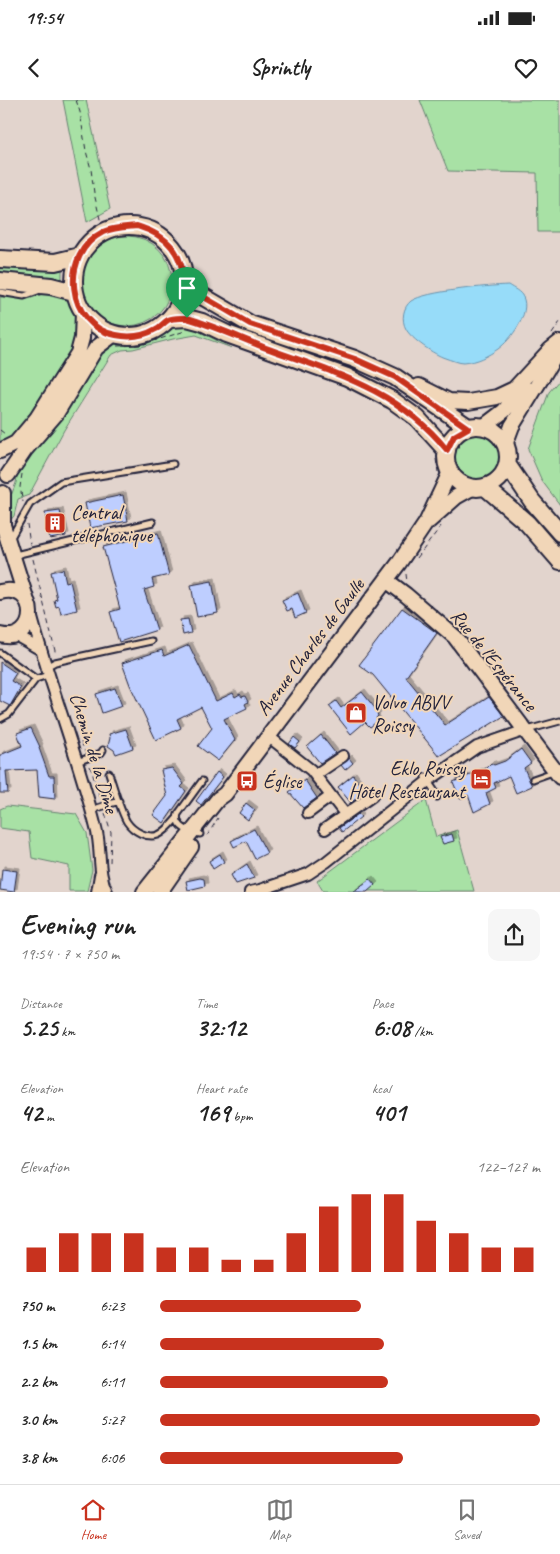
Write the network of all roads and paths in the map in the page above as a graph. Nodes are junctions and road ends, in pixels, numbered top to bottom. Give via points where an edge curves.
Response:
1 (76, 100) edge
2 (103, 232) junction
3 (80, 256) junction
4 (0, 259) edge
5 (0, 281) edge
6 (51, 286) junction
7 (185, 286) junction
8 (0, 292) edge
9 (74, 292) junction
10 (82, 312) junction
11 (187, 318) junction
12 (170, 319) junction
13 (112, 341) junction
14 (560, 345) edge
15 (395, 377) junction
16 (475, 427) junction
17 (0, 430) edge
18 (16, 443) junction
19 (505, 445) junction
20 (447, 450) junction
21 (0, 451) edge
22 (0, 462) edge
23 (173, 464) dead end
24 (507, 464) junction
25 (24, 469) dead end
26 (450, 472) junction
27 (8, 475) junction
28 (479, 487) junction
29 (2, 495) edge
30 (24, 506) dead end
31 (28, 521) dead end
32 (153, 522) dead end
33 (426, 523) junction
34 (1, 524) edge
35 (560, 533) edge
36 (31, 550) junction
37 (11, 553) junction
38 (560, 561) edge
39 (386, 580) junction
40 (1, 591) edge
41 (26, 598) junction
42 (31, 612) junction
43 (4, 635) edge
44 (151, 641) dead end
45 (41, 650) junction
46 (0, 652) edge
47 (56, 662) junction
48 (47, 671) junction
49 (36, 679) junction
50 (0, 719) edge
51 (560, 720) edge
52 (526, 730) junction
53 (268, 736) junction
54 (81, 740) dead end
55 (104, 750) dead end
56 (343, 756) dead end
57 (87, 758) junction
58 (76, 762) junction
59 (109, 773) dead end
60 (558, 774) edge
61 (316, 775) junction
62 (426, 779) junction
63 (533, 779) dead end
64 (202, 781) dead end
65 (331, 796) junction
66 (372, 796) dead end
67 (437, 797) dead end
68 (119, 801) junction
69 (103, 806) junction
70 (91, 810) junction
71 (308, 813) dead end
72 (345, 814) junction
73 (176, 819) junction
74 (325, 829) dead end
75 (195, 833) junction
76 (105, 867) junction
77 (257, 891) edge
78 (97, 892) edge
79 (107, 892) edge
80 (144, 892) edge
81 (160, 892) edge

1 - 2 path
2 - 3 main road via 91,240
2 - 7 main road via 137,226 154,232 168,242 178,256
3 - 4 main road via 55,262
3 - 9 main road via 73,278
5 - 6 main road
6 - 8 lane via 24,296
6 - 9 main road
7 - 12 main road
7 - 15 main road via 250,324 355,359
9 - 10 main road
10 - 13 main road
10 - 18 main road via 82,338 78,353 37,418
11 - 12 main road
11 - 13 path via 182,332 141,345
11 - 20 main road via 365,386 417,418
12 - 13 main road via 144,335
13 - 27 main road via 96,348 56,414
14 - 15 main road via 550,350 514,389 497,398 449,401 411,381
14 - 16 main road via 504,411
14 - 19 main road via 512,426
15 - 16 main road
16 - 19 main road via 492,430
16 - 20 main road via 454,436
17 - 18 path
18 - 21 main road
19 - 24 main road
20 - 26 main road
22 - 27 main road
23 - 37 lane via 61,482 30,504
24 - 28 main road via 499,478
24 - 35 main road via 532,501
25 - 30 path via 20,487
26 - 28 main road via 456,480
26 - 33 main road, Avenue Charles de Gaulle
27 - 29 main road
28 - 33 main road, Avenue Charles de Gaulle via 456,498
28 - 38 main road via 526,523
29 - 34 main road
31 - 36 path via 26,527
32 - 36 lane
33 - 39 main road, Avenue Charles de Gaulle
34 - 37 main road
36 - 37 lane
36 - 47 path
37 - 40 main road via 9,578
37 - 41 main road
39 - 52 main road, Rue de l'Espérance via 455,637
39 - 53 main road, Avenue Charles de Gaulle
40 - 41 main road via 15,591
41 - 42 main road
42 - 43 main road via 21,632
42 - 45 street, Chemin de la Dîme
43 - 45 street
44 - 47 lane
45 - 48 street, Chemin de la Dîme
46 - 49 lane
47 - 48 lane
48 - 49 lane
48 - 58 street, Chemin de la Dîme
49 - 50 lane via 10,714
51 - 52 lane
52 - 60 main road, Rue de l'Espérance
52 - 62 street via 477,747
53 - 61 street
53 - 75 main road, Avenue Charles de Gaulle
54 - 57 path
55 - 57 lane
56 - 61 street
57 - 58 lane
57 - 69 path
58 - 70 street, Chemin de la Dîme
59 - 68 lane
60 - 63 lane
61 - 65 street
62 - 67 lane
62 - 77 street via 308,874
64 - 73 lane
65 - 71 street
65 - 72 street
66 - 72 street
68 - 69 lane
68 - 73 lane via 127,822 145,836 164,832
69 - 70 lane
69 - 76 path via 111,832
70 - 76 street, Chemin de la Dîme
72 - 74 street
73 - 75 lane via 178,824
75 - 80 main road, Avenue Charles de Gaulle
75 - 81 main road, Avenue Charles de Gaulle
76 - 78 street, Chemin de la Dîme
76 - 79 street, Chemin de la Dîme via 103,883

